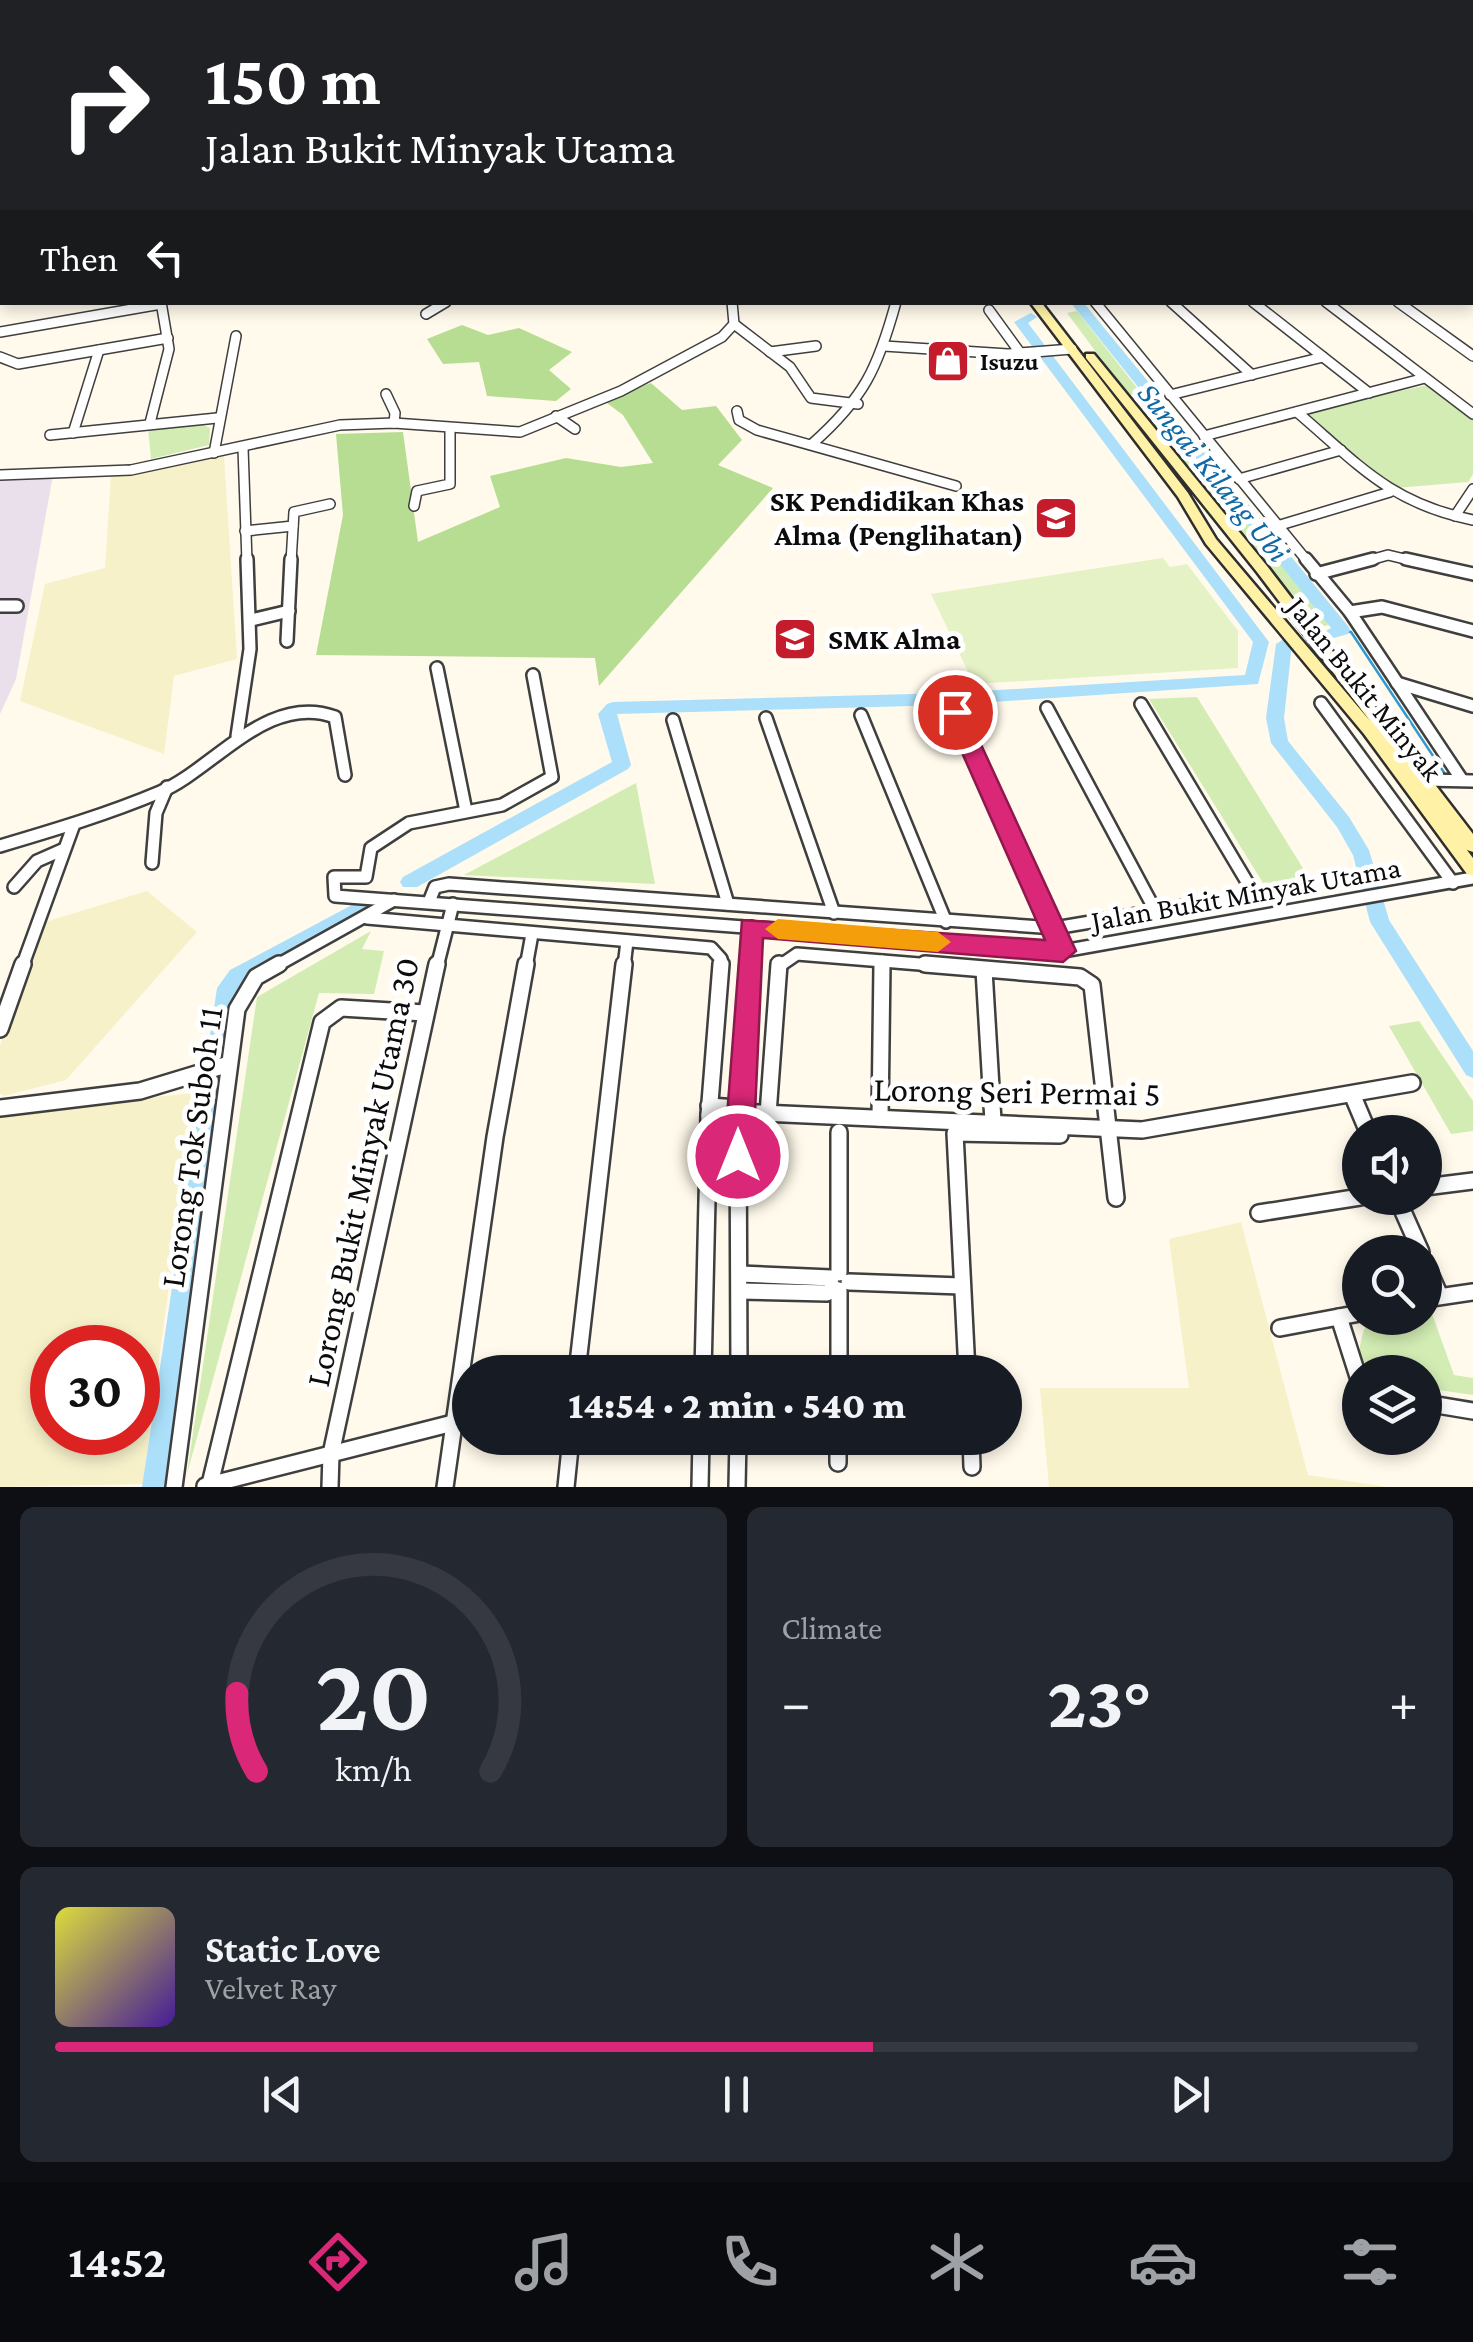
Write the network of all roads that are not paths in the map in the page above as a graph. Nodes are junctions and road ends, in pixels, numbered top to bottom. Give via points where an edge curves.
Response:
1 (150, 305) edge
2 (161, 305) edge
3 (441, 305) edge
4 (732, 305) edge
5 (895, 305) edge
6 (1037, 305) edge
7 (1048, 305) edge
8 (1097, 305) edge
9 (1174, 305) edge
10 (1257, 305) edge
11 (1330, 305) edge
12 (1402, 305) edge
13 (989, 310) dead end
14 (426, 314) dead end
15 (734, 324) junction
16 (0, 332) edge
17 (236, 336) dead end
18 (168, 338) junction
19 (816, 346) dead end
20 (884, 346) junction
21 (1072, 349) junction
22 (99, 350) junction
23 (770, 352) junction
24 (1020, 354) junction
25 (1473, 356) edge
26 (1324, 357) junction
27 (0, 358) edge
28 (1252, 375) junction
29 (1425, 378) junction
30 (1369, 393) junction
31 (386, 394) dead end
32 (1170, 395) junction
33 (858, 404) junction
34 (736, 411) dead end
35 (1297, 412) junction
36 (1473, 414) edge
37 (556, 416) junction
38 (218, 418) junction
39 (150, 423) junction
40 (394, 423) junction
41 (450, 428) junction
42 (575, 429) dead end
43 (73, 432) junction
44 (50, 435) dead end
45 (1204, 436) junction
46 (812, 444) junction
47 (243, 448) junction
48 (1342, 450) junction
49 (214, 453) junction
50 (0, 475) edge
51 (1239, 479) junction
52 (956, 486) dead end
53 (1473, 489) edge
54 (1390, 492) junction
55 (330, 504) dead end
56 (414, 506) dead end
57 (1455, 516) junction
58 (1473, 520) edge
59 (1202, 522) junction
60 (294, 526) junction
61 (1278, 526) junction
62 (244, 531) junction
63 (1234, 536) junction
64 (1316, 574) junction
65 (1473, 574) edge
66 (0, 606) edge
67 (18, 606) dead end
68 (289, 612) junction
69 (1350, 612) junction
70 (250, 620) junction
71 (1473, 630) edge
72 (287, 640) dead end
73 (1321, 645) junction
74 (1301, 647) junction
75 (437, 668) dead end
76 (533, 675) dead end
77 (1397, 683) junction
78 (1321, 703) dead end
79 (1141, 704) dead end
80 (1473, 706) edge
81 (1047, 708) dead end
82 (955, 712) dead end
83 (861, 716) dead end
84 (766, 718) dead end
85 (673, 720) dead end
86 (237, 736) junction
87 (345, 774) dead end
88 (1424, 780) junction
89 (1467, 780) edge
90 (167, 788) junction
91 (466, 812) junction
92 (74, 824) junction
93 (0, 846) edge
94 (1473, 846) edge
95 (62, 850) junction
96 (152, 863) dead end
97 (1473, 870) edge
98 (1473, 878) edge
99 (1453, 883) junction
100 (14, 888) dead end
101 (394, 900) junction
102 (429, 902) junction
103 (453, 904) junction
104 (728, 904) junction
105 (1156, 912) junction
106 (834, 913) junction
107 (367, 918) junction
108 (946, 922) junction
109 (447, 926) junction
110 (750, 927) junction
111 (1055, 928) junction
112 (532, 934) junction
113 (627, 942) junction
114 (1063, 951) junction
115 (882, 961) junction
116 (984, 970) junction
117 (425, 1013) junction
118 (0, 1029) edge
119 (220, 1067) junction
120 (1412, 1083) dead end
121 (1352, 1094) junction
122 (0, 1108) edge
123 (709, 1110) junction
124 (738, 1112) junction
125 (768, 1114) junction
126 (1361, 1115) edge
127 (880, 1118) junction
128 (993, 1121) junction
129 (1106, 1128) junction
130 (838, 1132) dead end
131 (1060, 1136) dead end
132 (1473, 1181) edge
133 (1442, 1185) edge
134 (1116, 1198) dead end
135 (1342, 1200) edge
136 (1259, 1213) dead end
137 (740, 1282) junction
138 (838, 1282) junction
139 (961, 1286) junction
140 (1473, 1292) edge
141 (1442, 1297) edge
142 (1340, 1317) joint
143 (1280, 1328) dead end
144 (462, 1355) edge
145 (579, 1355) edge
146 (704, 1355) edge
147 (739, 1355) edge
148 (838, 1355) edge
149 (965, 1355) edge
150 (1352, 1355) edge
151 (1442, 1406) edge
152 (1473, 1411) edge
153 (452, 1422) joint
154 (331, 1454) junction
155 (569, 1455) edge
156 (701, 1455) edge
157 (738, 1455) edge
158 (838, 1455) edge
159 (971, 1455) edge
160 (838, 1464) dead end
161 (972, 1467) dead end
162 (207, 1485) edge
163 (174, 1487) edge
164 (330, 1487) edge
165 (445, 1487) edge
166 (566, 1487) edge
167 (700, 1487) edge
168 (737, 1487) edge

1 - 16 street
2 - 18 street
3 - 14 street
4 - 15 street
5 - 20 street
6 - 21 main road, Jalan Bukit Minyak
7 - 63 main road, Jalan Bukit Minyak
8 - 32 street, Jalan Bukit Minyak
9 - 28 street
10 - 26 street
11 - 29 street
12 - 25 street
13 - 24 street
15 - 23 street
15 - 37 street via 722,338 656,374
17 - 38 street
18 - 22 street
18 - 39 street
19 - 23 street
20 - 24 street
20 - 33 street via 876,377
21 - 24 street
21 - 59 main road, Jalan Bukit Minyak
22 - 27 street via 18,364
22 - 43 street
23 - 33 street via 811,398
26 - 28 street
26 - 30 street
28 - 32 street
29 - 30 street
29 - 36 street
30 - 35 street
31 - 40 street
32 - 45 street, Jalan Bukit Minyak
33 - 46 street
34 - 46 street via 757,430
35 - 45 street
35 - 48 street
37 - 41 street via 520,432
37 - 42 street
38 - 39 street
38 - 49 street
39 - 43 street
40 - 41 street
40 - 47 street via 316,429
41 - 56 street via 450,484 417,491
43 - 44 street
45 - 51 street, Jalan Bukit Minyak
46 - 52 street
47 - 49 street
47 - 62 street
48 - 51 street
48 - 54 street
49 - 50 street via 131,470
51 - 61 street, Jalan Bukit Minyak
53 - 57 street
54 - 57 street
54 - 61 street
55 - 60 street via 297,510
57 - 58 street
59 - 63 main road via 1266,600 1275,602
59 - 74 main road, Jalan Bukit Minyak via 1267,614
60 - 62 street
60 - 68 street
61 - 64 street, Jalan Bukit Minyak
62 - 70 street
63 - 73 main road, Jalan Bukit Minyak
64 - 65 street via 1388,555
64 - 69 street, Jalan Bukit Minyak
66 - 67 street
68 - 70 street
68 - 72 street
69 - 71 street via 1382,606
69 - 77 street, Jalan Bukit Minyak
70 - 86 street
73 - 74 main road via 1282,614
73 - 88 main road, Jalan Bukit Minyak
74 - 97 main road, Jalan Bukit Minyak
75 - 91 street
76 - 91 street via 552,776 516,800
77 - 80 street
77 - 89 street, Jalan Bukit Minyak
78 - 99 street
79 - 105 street, Jalan Bukit Minyak Utama via 1250,887 1244,896
81 - 105 street
82 - 111 street
83 - 108 street
84 - 106 street
85 - 104 street
86 - 87 street via 329,712
86 - 90 street via 214,764
88 - 89 street
88 - 94 main road, Jalan Bukit Minyak
90 - 92 street
90 - 96 street via 156,813
91 - 101 street, Jalan Bukit Minyak Utama via 410,823 370,848 366,877 334,877 335,896
92 - 93 street
92 - 95 street
95 - 100 street via 36,862
95 - 118 street
98 - 99 street, Jalan Bukit Minyak Utama
99 - 114 street, Jalan Bukit Minyak Utama
101 - 102 street, Jalan Bukit Minyak Utama
101 - 107 street, Lorong Tok Suboh 11
102 - 103 street, Jalan Bukit Minyak Utama
102 - 104 street, Jalan Bukit Minyak Utama via 434,887 449,884
103 - 109 street, Lorong Bukit Minyak Utama 30
103 - 110 street, Jalan Bukit Minyak Utama
104 - 106 street, Jalan Bukit Minyak Utama
105 - 111 street, Jalan Bukit Minyak Utama
106 - 108 street, Jalan Bukit Minyak Utama
107 - 109 street
107 - 119 street, Lorong Tok Suboh 11 via 256,976 237,1009
108 - 111 street, Jalan Bukit Minyak Utama
109 - 112 street
109 - 117 street, Lorong Bukit Minyak Utama 30
110 - 114 street, Jalan Bukit Minyak Utama
110 - 124 street
111 - 114 street
112 - 113 street
112 - 144 street
113 - 123 street via 711,948 721,959
113 - 145 street
115 - 116 street
115 - 125 street via 797,954 780,961
115 - 127 street
116 - 128 street
116 - 129 street via 1086,982
117 - 154 street, Lorong Bukit Minyak Utama 30
117 - 162 street via 341,1008 322,1022
119 - 122 street via 140,1091
119 - 163 street, Lorong Tok Suboh 11
120 - 121 street, Lorong Seri Permai 5
121 - 126 street
121 - 129 street, Lorong Seri Permai 5 via 1142,1130
123 - 124 street, Lorong Seri Permai 5
123 - 146 street
124 - 125 street, Lorong Seri Permai 5
124 - 137 street
125 - 127 street, Lorong Seri Permai 5
127 - 128 street, Lorong Seri Permai 5
128 - 129 street, Lorong Seri Permai 5
129 - 134 street
130 - 138 street
131 - 139 street via 955,1133
132 - 133 street
135 - 136 street
137 - 138 street via 827,1293
137 - 147 street
138 - 139 street
138 - 148 street
139 - 149 street
140 - 141 street
142 - 143 street
142 - 150 street
151 - 152 street
153 - 154 street
153 - 165 street
154 - 162 street
154 - 164 street, Lorong Bukit Minyak Utama 30
155 - 166 street
156 - 167 street
157 - 168 street
158 - 160 street
159 - 161 street

